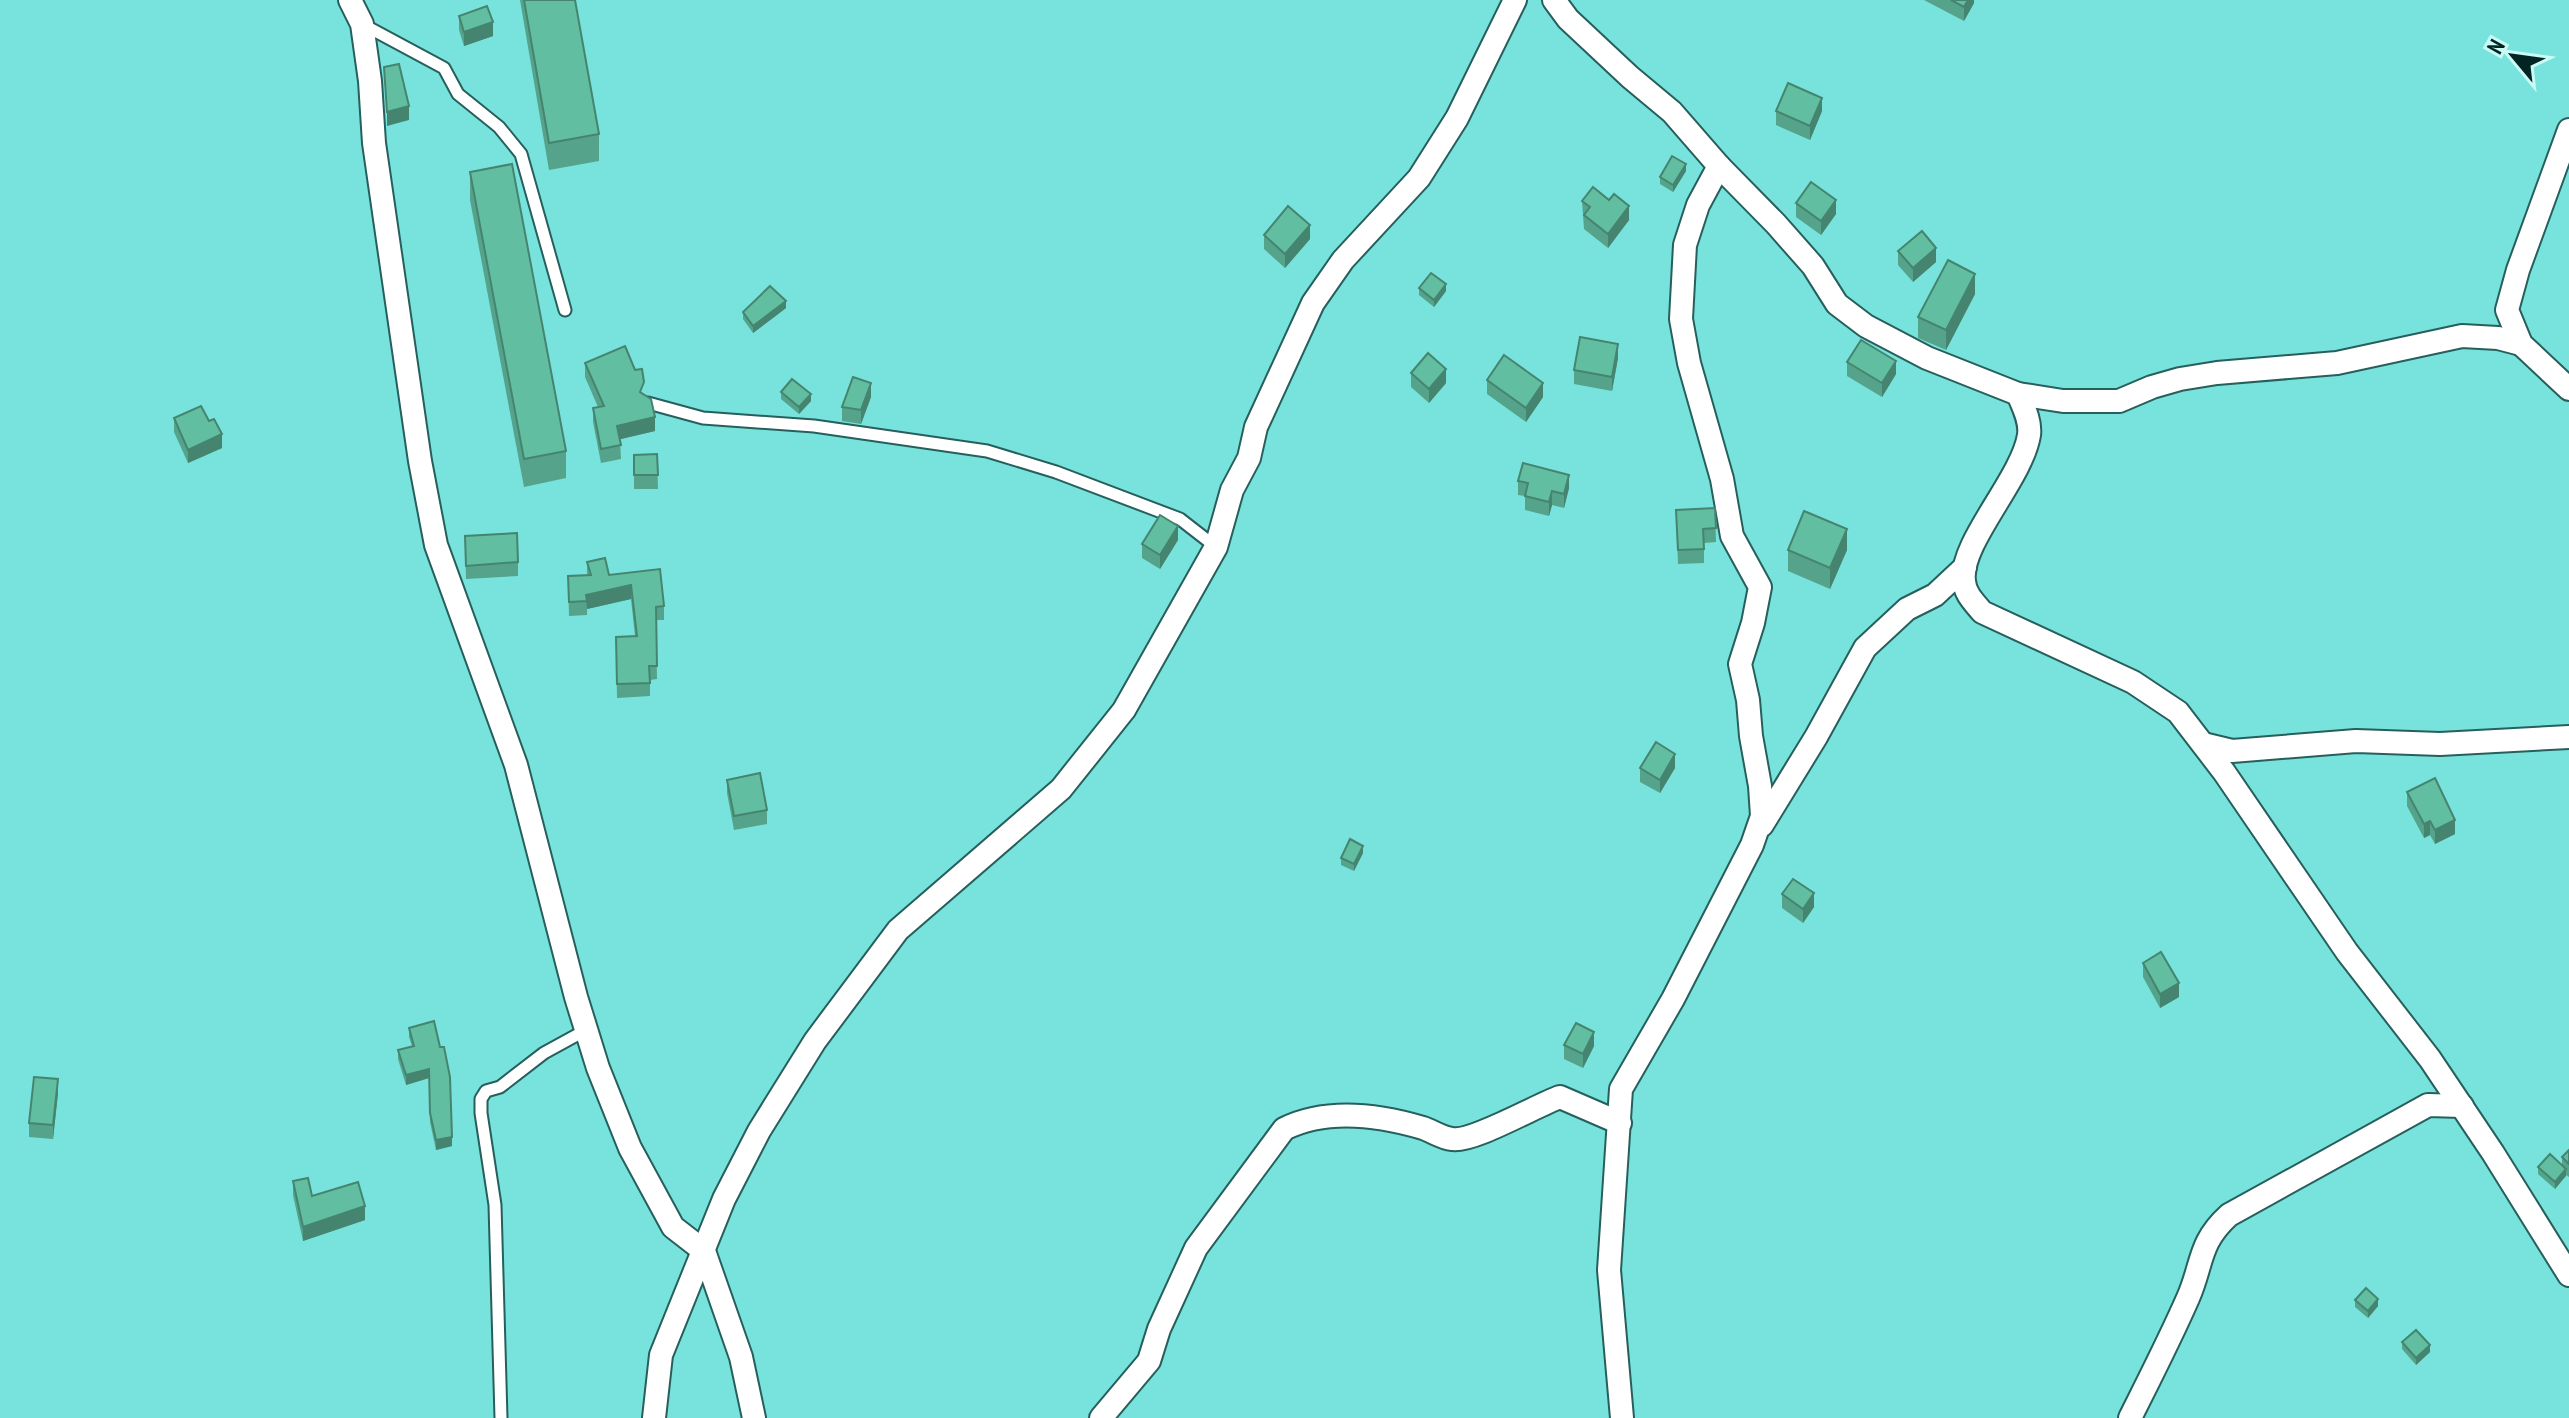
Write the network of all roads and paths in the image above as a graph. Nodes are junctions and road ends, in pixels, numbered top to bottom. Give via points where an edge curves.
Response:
1 (350, 0) edge
2 (1515, 0) edge
3 (1554, 0) edge
4 (362, 24) junction
5 (2569, 130) edge
6 (1719, 166) junction
7 (565, 310) dead end
8 (2507, 310) junction
9 (2462, 336) junction
10 (2521, 344) junction
11 (2569, 389) edge
12 (2018, 394) junction
13 (648, 403) edge
14 (1216, 547) junction
15 (1965, 567) junction
16 (2569, 737) edge
17 (2203, 744) junction
18 (1759, 831) junction
19 (586, 1030) junction
20 (2462, 1106) junction
21 (1620, 1123) junction
22 (704, 1251) junction
23 (2569, 1275) edge
24 (501, 1418) edge
25 (654, 1418) edge
26 (754, 1418) edge
27 (1101, 1418) edge
28 (1622, 1418) edge
29 (2130, 1418) edge

1 - 4 street
2 - 14 street via 1457,118 1419,178 1343,260 1313,303 1256,427
3 - 6 street via 1568,19 1672,112
4 - 7 lane via 444,68 458,94 499,127 521,154
4 - 19 street via 374,143 436,545 516,765
5 - 8 street
6 - 12 street via 1813,266 1837,304 1927,358
6 - 18 street via 1685,245 1681,319 1732,536 1760,587 1740,664 1760,786
8 - 9 street
8 - 10 street
9 - 10 street
9 - 12 street via 2337,363 2180,379 2119,401
10 - 11 street
12 - 15 street via 2029,433 2021,461
13 - 14 lane via 703,418 814,426 987,451 1180,519
14 - 22 street via 1124,710 1061,789 898,930 872,962 759,1131
15 - 17 street via 1968,597 1982,612 2133,682 2178,712
15 - 18 street via 1865,648
16 - 17 street via 2440,744 2356,741 2232,751
17 - 20 street
18 - 21 street via 1626,1078
19 - 22 street via 630,1148 673,1227
19 - 24 lane via 481,1099 495,1205
20 - 23 street
20 - 29 street via 2428,1105 2229,1215 2215,1228 2190,1295
21 - 27 street via 1560,1097 1479,1134 1453,1140 1407,1123 1355,1116 1302,1120 1284,1129 1196,1248 1149,1361
21 - 28 street via 1609,1270
22 - 25 street via 661,1355
22 - 26 street via 741,1357

